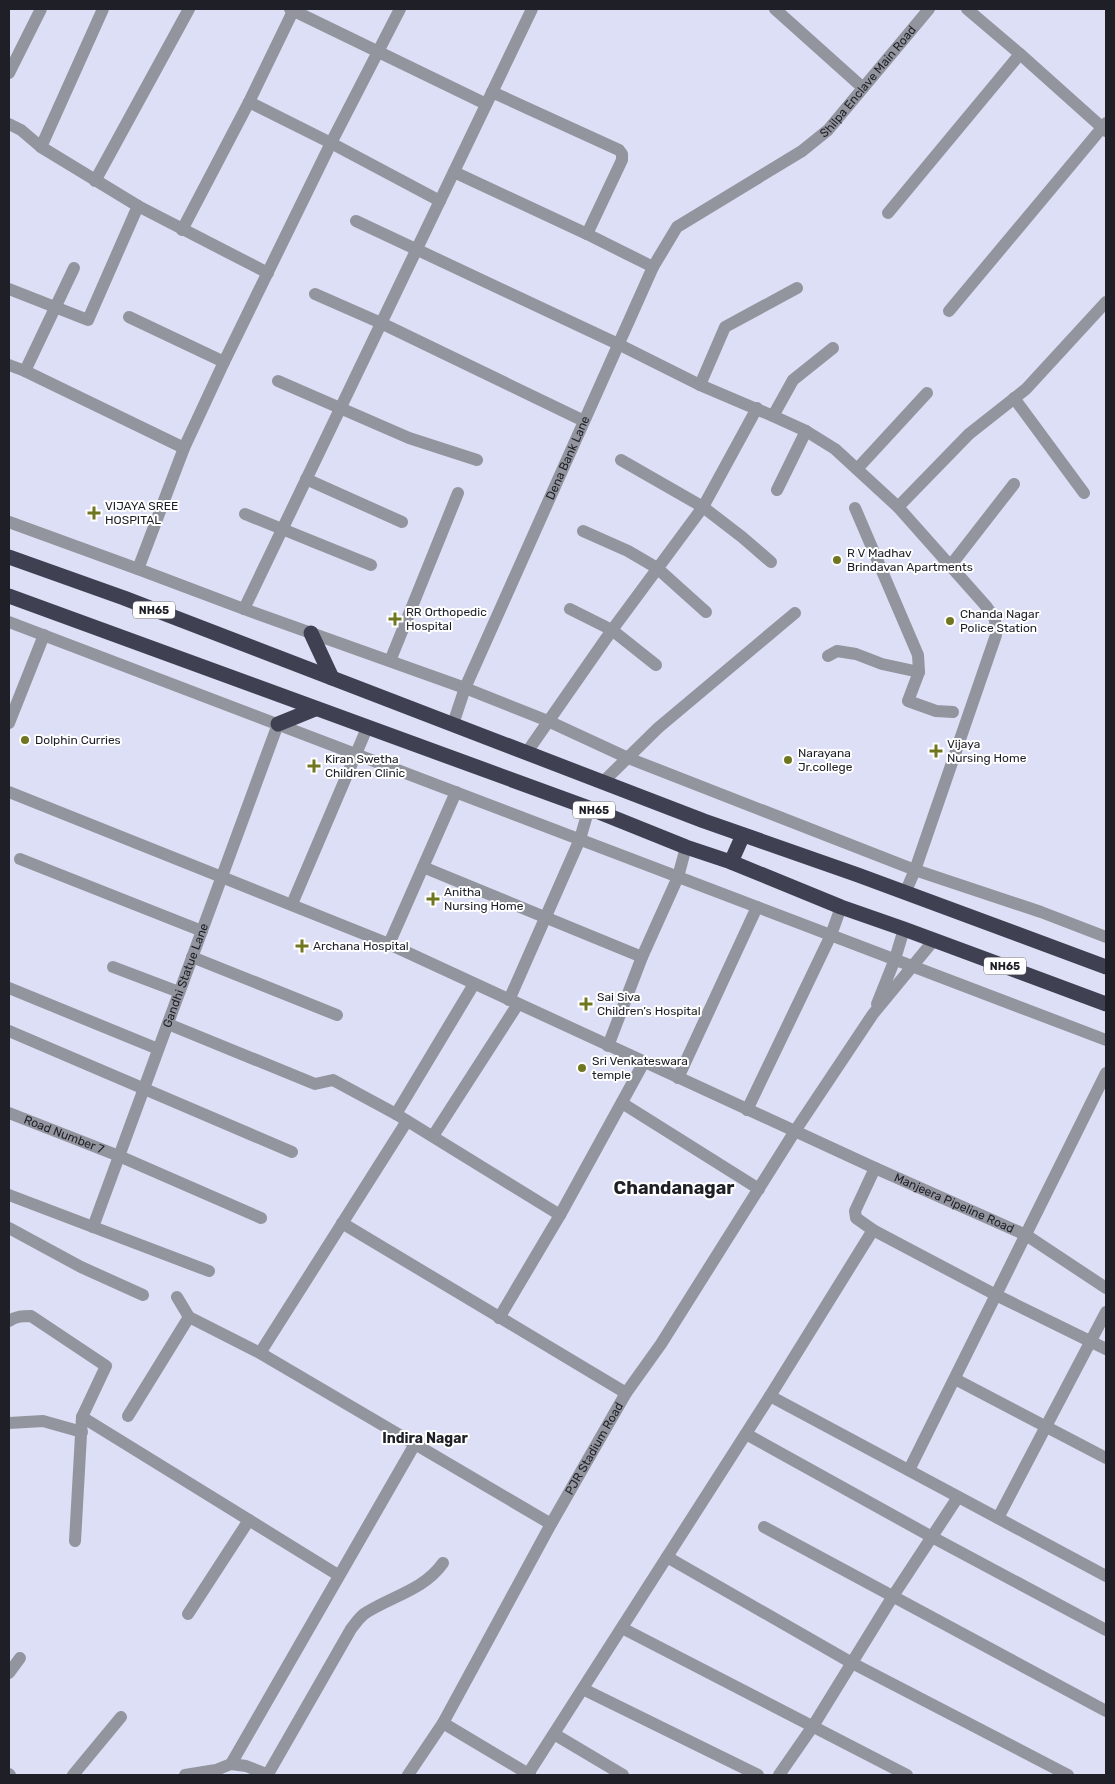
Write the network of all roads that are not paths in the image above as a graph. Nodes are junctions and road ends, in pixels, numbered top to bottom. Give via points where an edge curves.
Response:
1 (42, 9) edge
2 (102, 9) edge
3 (190, 9) edge
4 (292, 9) edge
5 (400, 9) edge
6 (532, 9) edge
7 (775, 9) edge
8 (929, 9) edge
9 (967, 9) edge
10 (378, 52) junction
11 (1020, 54) junction
12 (9, 73) edge
13 (862, 87) junction
14 (489, 98) junction
15 (248, 102) junction
16 (9, 124) edge
17 (1105, 128) edge
18 (331, 143) junction
19 (41, 147) junction
20 (454, 172) junction
21 (95, 181) junction
22 (440, 201) junction
23 (138, 206) junction
24 (705, 209) joint
25 (888, 213) dead end
26 (356, 221) dead end
27 (182, 230) junction
28 (587, 234) junction
29 (416, 250) junction
30 (652, 267) junction
31 (74, 268) dead end
32 (268, 273) junction
33 (796, 288) dead end
34 (9, 289) edge
35 (315, 294) dead end
36 (1106, 302) edge
37 (56, 307) junction
38 (949, 311) dead end
39 (129, 317) dead end
40 (381, 323) junction
41 (618, 344) junction
42 (833, 348) dead end
43 (224, 362) junction
44 (9, 365) edge
45 (25, 371) junction
46 (278, 381) dead end
47 (700, 385) junction
48 (927, 393) dead end
49 (1014, 398) junction
50 (340, 408) junction
51 (756, 408) junction
52 (773, 416) junction
53 (584, 421) junction
54 (806, 431) junction
55 (184, 448) junction
56 (477, 460) dead end
57 (621, 460) dead end
58 (857, 469) junction
59 (306, 479) junction
60 (1014, 484) dead end
61 (777, 490) dead end
62 (458, 493) dead end
63 (1084, 493) dead end
64 (703, 507) junction
65 (898, 507) junction
66 (855, 508) dead end
67 (245, 514) dead end
68 (9, 522) edge
69 (402, 522) dead end
70 (283, 529) junction
71 (583, 531) dead end
72 (9, 557) edge
73 (771, 562) dead end
74 (371, 565) dead end
75 (951, 565) junction
76 (138, 568) junction
77 (657, 568) junction
78 (9, 596) edge
79 (244, 609) junction
80 (570, 609) dead end
81 (706, 612) dead end
82 (795, 613) dead end
83 (9, 622) edge
84 (612, 630) junction
85 (312, 633) junction
86 (44, 635) junction
87 (828, 656) dead end
88 (390, 661) junction
89 (656, 665) dead end
90 (918, 672) junction
91 (332, 678) junction
92 (466, 688) junction
93 (316, 709) junction
94 (953, 712) dead end
95 (548, 720) junction
96 (9, 723) edge
97 (278, 724) junction
98 (453, 724) junction
99 (367, 728) junction
100 (527, 752) junction
101 (357, 754) junction
102 (628, 758) junction
103 (604, 781) junction
104 (9, 792) edge
105 (456, 792) junction
106 (589, 808) junction
107 (743, 835) junction
108 (580, 839) junction
109 (686, 847) junction
110 (20, 859) dead end
111 (731, 862) junction
112 (423, 867) junction
113 (915, 870) junction
114 (678, 877) junction
115 (221, 878) junction
116 (905, 893) junction
117 (292, 904) junction
118 (757, 906) junction
119 (841, 907) junction
120 (546, 918) junction
121 (904, 929) junction
122 (202, 931) junction
123 (831, 935) junction
124 (1106, 937) edge
125 (934, 940) junction
126 (388, 944) junction
127 (192, 957) junction
128 (642, 957) junction
129 (895, 959) junction
130 (913, 966) junction
131 (114, 967) dead end
132 (1106, 967) edge
133 (474, 984) junction
134 (9, 988) edge
135 (179, 992) junction
136 (514, 1002) junction
137 (1106, 1004) edge
138 (873, 1014) junction
139 (337, 1015) dead end
140 (168, 1024) junction
141 (9, 1031) edge
142 (1106, 1040) edge
143 (608, 1046) junction
144 (158, 1049) junction
145 (644, 1062) junction
146 (1106, 1074) edge
147 (678, 1078) junction
148 (144, 1088) junction
149 (622, 1103) junction
150 (747, 1110) junction
151 (9, 1113) edge
152 (401, 1118) junction
153 (795, 1131) junction
154 (433, 1136) junction
155 (292, 1152) dead end
156 (119, 1156) junction
157 (875, 1168) junction
158 (759, 1189) junction
159 (9, 1195) edge
160 (560, 1214) junction
161 (261, 1218) dead end
162 (342, 1223) junction
163 (93, 1227) junction
164 (9, 1228) edge
165 (873, 1230) junction
166 (1026, 1235) junction
167 (208, 1271) dead end
168 (1106, 1288) edge
169 (143, 1295) dead end
170 (996, 1295) junction
171 (177, 1296) dead end
172 (1106, 1312) edge
173 (189, 1317) junction
174 (499, 1318) junction
175 (9, 1321) edge
176 (1091, 1341) junction
177 (1106, 1349) edge
178 (260, 1353) junction
179 (955, 1379) junction
180 (626, 1393) junction
181 (770, 1396) junction
182 (128, 1416) dead end
183 (82, 1417) junction
184 (9, 1424) edge
185 (1046, 1426) junction
186 (82, 1432) junction
187 (746, 1434) junction
188 (416, 1444) junction
189 (1106, 1458) edge
190 (909, 1470) junction
191 (958, 1497) junction
192 (998, 1518) junction
193 (249, 1520) junction
194 (551, 1524) junction
195 (764, 1527) dead end
196 (932, 1537) junction
197 (75, 1541) dead end
198 (667, 1557) junction
199 (443, 1563) dead end
200 (338, 1575) junction
201 (1106, 1576) edge
202 (893, 1596) junction
203 (188, 1614) dead end
204 (622, 1628) junction
205 (1106, 1630) edge
206 (20, 1658) dead end
207 (852, 1663) junction
208 (9, 1673) edge
209 (583, 1688) junction
210 (1106, 1711) edge
211 (121, 1717) dead end
212 (443, 1723) junction
213 (813, 1726) junction
214 (554, 1734) junction
215 (231, 1764) junction
216 (214, 1773) edge
217 (73, 1775) edge
218 (185, 1775) edge
219 (269, 1775) edge
220 (408, 1775) edge
221 (529, 1775) edge
222 (623, 1775) edge
223 (758, 1775) edge
224 (779, 1775) edge
225 (907, 1775) edge
226 (1068, 1775) edge

1 - 12 street
2 - 19 street
3 - 21 street
4 - 10 street
4 - 15 street
5 - 10 street
6 - 14 street
7 - 13 street
8 - 13 street, Shilpa Enclave Main Road
9 - 11 street
10 - 14 street
10 - 18 street
11 - 17 street
11 - 25 street
13 - 24 street, Shilpa Enclave Main Road via 828,130 802,151
14 - 20 street
14 - 28 street via 619,150 622,154
15 - 18 street
15 - 27 street
16 - 19 street
17 - 38 street
18 - 22 street
18 - 32 street
19 - 21 street
20 - 22 street
20 - 28 street
21 - 23 street
22 - 29 street
23 - 27 street
23 - 37 street via 88,320
24 - 30 street, Dena Bank Lane via 677,226
26 - 29 street
27 - 32 street
28 - 30 street
29 - 40 street
29 - 41 street
30 - 41 street, Dena Bank Lane
31 - 37 street
32 - 43 street
33 - 47 street via 725,327
34 - 37 street
35 - 40 street
36 - 49 street
37 - 45 street
39 - 43 street
40 - 50 street
40 - 53 street
41 - 47 street
41 - 53 street, Dena Bank Lane
42 - 52 street via 793,380
43 - 55 street
44 - 45 street
45 - 55 street
46 - 50 street
47 - 51 street
48 - 58 street
49 - 63 street
49 - 65 street via 969,434
50 - 56 street via 409,438
50 - 59 street
51 - 52 street
51 - 64 street
52 - 54 street
53 - 92 street, Dena Bank Lane
54 - 58 street via 835,449
54 - 61 street
55 - 76 street
57 - 64 street
58 - 65 street
59 - 69 street
59 - 70 street
60 - 75 street
62 - 88 street
64 - 73 street
64 - 77 street
65 - 75 street
66 - 90 street via 918,655
67 - 70 street
68 - 76 street
70 - 74 street
70 - 79 street
71 - 77 street
72 - 91 highway, NH65
75 - 113 street via 986,606 994,619 996,635
76 - 79 street
77 - 81 street
77 - 84 street
78 - 93 highway, NH65
79 - 85 street
80 - 84 street
82 - 102 street via 658,728
83 - 86 street
84 - 89 street
84 - 95 street
85 - 88 street
85 - 91 highway
86 - 96 street
86 - 97 street
87 - 90 street via 837,651 856,654
88 - 92 street
90 - 94 street via 908,701 936,711
91 - 98 highway, NH65
92 - 95 street
92 - 98 street, Dena Bank Lane
93 - 97 highway
93 - 99 highway, NH65
95 - 100 street
95 - 102 street
97 - 101 street
97 - 115 street, Gandhi Statue Lane
98 - 100 highway, NH65
99 - 101 street
99 - 106 highway, NH65
100 - 103 highway, NH65
101 - 105 street
101 - 117 street
102 - 103 street
102 - 113 street
103 - 107 highway, NH65
104 - 115 street, Manjeera Pipeline Road
105 - 108 street
105 - 112 street
106 - 108 street
106 - 109 highway, NH65
107 - 111 highway
107 - 116 highway, NH65
108 - 114 street
108 - 120 street
109 - 111 highway, NH65
109 - 114 street
110 - 122 street
111 - 119 highway, NH65
112 - 120 street
112 - 126 street
113 - 116 street
113 - 124 street
114 - 118 street
114 - 128 street
115 - 117 street, Manjeera Pipeline Road
115 - 122 street, Gandhi Statue Lane
116 - 132 highway, NH65
117 - 126 street, Manjeera Pipeline Road
118 - 123 street
118 - 147 street
119 - 121 highway, NH65
119 - 123 street
120 - 128 street
120 - 136 street
121 - 125 highway, NH65
121 - 129 street
122 - 127 street, Gandhi Statue Lane
123 - 129 street
123 - 150 street
125 - 130 street
125 - 137 highway, NH65
126 - 133 street, Manjeera Pipeline Road
127 - 135 street, Gandhi Statue Lane
127 - 139 street
128 - 143 street
129 - 130 street
129 - 138 street
130 - 138 street
130 - 142 street
131 - 135 street
133 - 136 street, Manjeera Pipeline Road
133 - 152 street
134 - 144 street
135 - 140 street, Gandhi Statue Lane
136 - 143 street, Manjeera Pipeline Road
136 - 154 street
138 - 153 street, PJR Stadium Road
140 - 144 street, Gandhi Statue Lane
140 - 152 street via 315,1084 333,1080
141 - 148 street
143 - 145 street, Manjeera Pipeline Road
144 - 148 street, Gandhi Statue Lane
145 - 147 street, Manjeera Pipeline Road
145 - 149 street
146 - 166 street
147 - 150 street, Manjeera Pipeline Road
148 - 155 street
148 - 156 street, Gandhi Statue Lane
149 - 158 street
149 - 160 street
150 - 153 street, Manjeera Pipeline Road
151 - 156 street, Road Number 7
152 - 154 street
152 - 162 street
153 - 157 street, Manjeera Pipeline Road
153 - 158 street, PJR Stadium Road
154 - 160 street
156 - 161 street, Road Number 7
156 - 163 street, Gandhi Statue Lane
157 - 165 street via 855,1211 856,1218
157 - 166 street, Manjeera Pipeline Road
158 - 180 street, PJR Stadium Road via 662,1344
159 - 163 street
160 - 174 street
162 - 174 street
162 - 178 street
163 - 167 street
164 - 169 street via 81,1267
165 - 170 street
165 - 181 street
166 - 168 street, Manjeera Pipeline Road
166 - 170 street
170 - 176 street
170 - 179 street
171 - 173 street
172 - 176 street
173 - 178 street
173 - 182 street
174 - 180 street
175 - 183 street via 31,1316 106,1366
176 - 177 street
176 - 185 street
178 - 188 street
179 - 185 street
179 - 190 street
180 - 194 street, PJR Stadium Road
181 - 187 street
181 - 190 street
183 - 186 street
183 - 193 street
184 - 186 street via 43,1421
185 - 189 street
185 - 192 street
186 - 197 street
187 - 196 street
187 - 198 street
188 - 194 street
188 - 200 street
190 - 191 street
191 - 192 street
191 - 196 street
192 - 201 street
193 - 200 street
193 - 203 street
194 - 212 street, PJR Stadium Road
195 - 202 street
196 - 202 street
196 - 205 street
198 - 204 street
198 - 207 street
199 - 219 street via 426,1582 362,1615 350,1629
200 - 215 street
202 - 207 street
202 - 210 street
204 - 209 street
204 - 213 street
206 - 208 street
207 - 213 street
207 - 226 street
209 - 214 street
209 - 223 street
211 - 217 street
212 - 220 street, PJR Stadium Road
212 - 221 street
213 - 224 street
213 - 225 street
214 - 221 street
214 - 222 street
215 - 216 street
215 - 219 street
216 - 218 street

